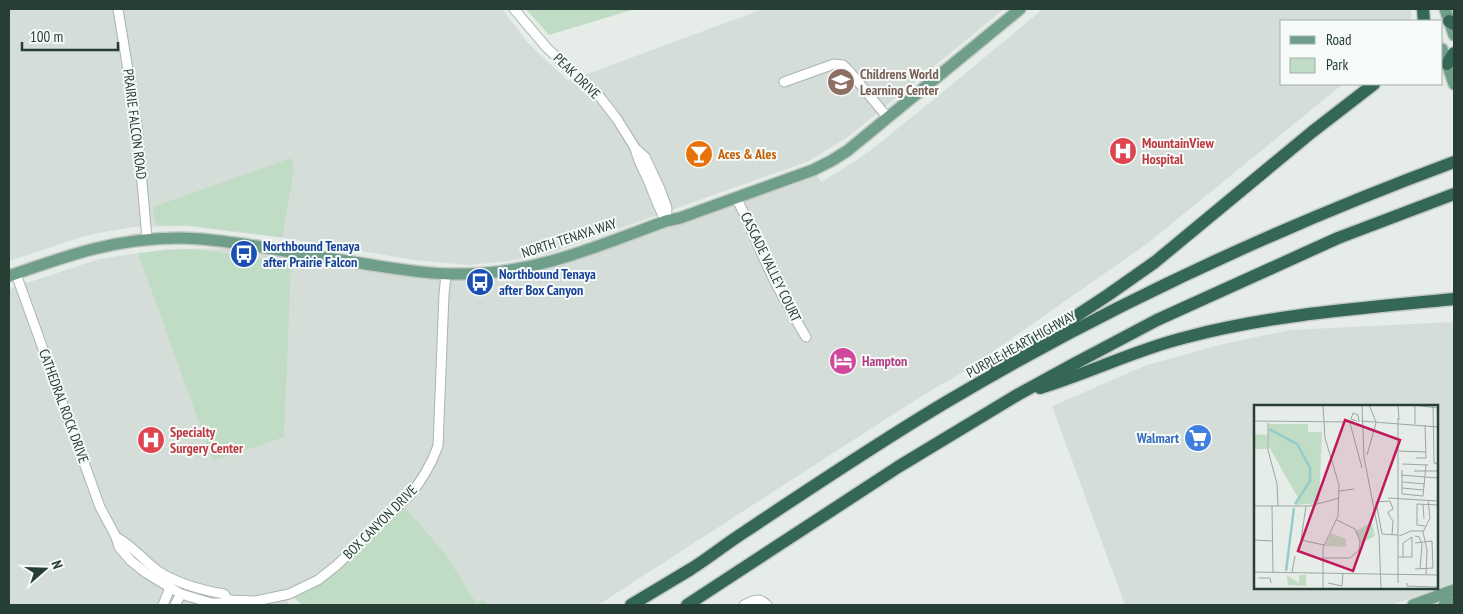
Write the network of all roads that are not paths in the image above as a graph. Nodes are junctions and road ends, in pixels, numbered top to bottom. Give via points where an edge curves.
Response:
1 (118, 9) edge
2 (514, 9) edge
3 (1020, 9) edge
4 (1449, 18) edge
5 (1454, 35) edge
6 (1446, 55) edge
7 (784, 82) dead end
8 (1454, 84) edge
9 (1373, 85) edge
10 (888, 118) junction
11 (1454, 154) edge
12 (1454, 162) edge
13 (1385, 188) junction
14 (1454, 194) edge
15 (736, 198) junction
16 (666, 221) junction
17 (147, 239) junction
18 (12, 275) edge
19 (446, 275) junction
20 (1454, 299) edge
21 (806, 336) dead end
22 (1019, 394) junction
23 (840, 468) junction
24 (116, 536) junction
25 (184, 584) joint
26 (170, 588) junction
27 (1454, 590) edge
28 (181, 594) junction
29 (228, 600) junction
30 (1430, 602) edge
31 (1454, 602) edge
32 (163, 605) edge
33 (174, 605) edge
34 (631, 605) edge
35 (687, 605) edge
36 (744, 605) edge
37 (767, 605) edge
38 (1413, 605) edge
39 (1444, 605) edge

1 - 17 street, PRAIRIE FALCON ROAD via 138,125
2 - 16 street, PEAK DRIVE via 547,48 600,97 617,119 635,148
3 - 10 main road, NORTH TENAYA WAY
4 - 5 main road
6 - 8 main road
7 - 10 street via 834,64 842,65
9 - 23 highway via 1138,275 1058,328 867,443
10 - 15 main road, NORTH TENAYA WAY via 831,161 802,175
11 - 13 highway
12 - 13 highway, PURPLE HEART HIGHWAY
13 - 23 highway, PURPLE HEART HIGHWAY via 1153,290 948,401
14 - 22 highway via 1338,238 1157,320
15 - 16 main road, NORTH TENAYA WAY
15 - 21 street, CASCADE VALLEY COURT via 774,281
16 - 19 main road, NORTH TENAYA WAY via 543,264 516,270
17 - 18 main road, NORTH TENAYA WAY via 98,247
17 - 19 main road, NORTH TENAYA WAY via 221,241
18 - 24 street, CATHEDRAL ROCK DRIVE via 100,507
19 - 29 street, BOX CANYON DRIVE via 438,446 418,485 318,580 289,594 256,601
20 - 22 highway via 1303,315 1221,328 1149,348
22 - 35 highway via 898,467
23 - 34 highway, PURPLE HEART HIGHWAY via 691,569
24 - 25 street, CATHEDRAL ROCK DRIVE via 159,571
24 - 26 street, CATHEDRAL ROCK DRIVE via 119,547 131,561
25 - 29 street, BOX CANYON DRIVE via 224,594
26 - 28 street, CATHEDRAL ROCK DRIVE
26 - 32 street
27 - 30 main road
28 - 29 street, BOX CANYON DRIVE via 211,603
28 - 33 street
30 - 38 main road
31 - 39 main road
36 - 37 street via 757,600

